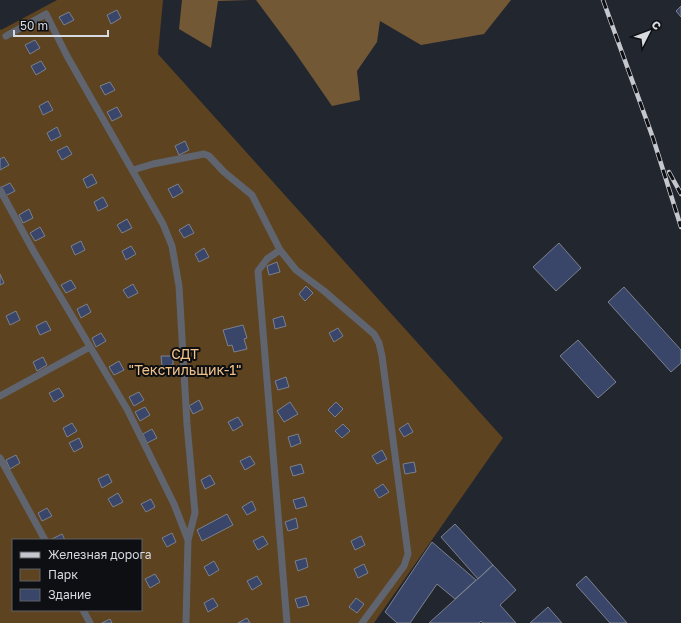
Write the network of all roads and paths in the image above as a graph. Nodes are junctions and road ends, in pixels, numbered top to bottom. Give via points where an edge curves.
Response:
1 (6, 36) dead end
2 (133, 170) junction
3 (0, 190) edge
4 (280, 250) junction
5 (90, 347) junction
6 (0, 396) edge
7 (0, 458) edge
8 (43, 539) edge
9 (188, 540) junction
10 (84, 611) edge
11 (90, 623) edge
12 (186, 623) edge
13 (287, 623) edge
14 (362, 623) edge

1 - 2 lane via 46,14 67,56
2 - 4 lane via 197,155 209,156 252,195
2 - 9 lane via 163,224 172,246 179,286 195,512
3 - 5 lane
4 - 13 lane via 267,259 258,271
4 - 14 lane via 296,270 374,334 382,356 408,554 404,566
5 - 6 lane
5 - 9 lane via 127,409 174,504
7 - 8 lane
9 - 12 lane
10 - 11 lane

